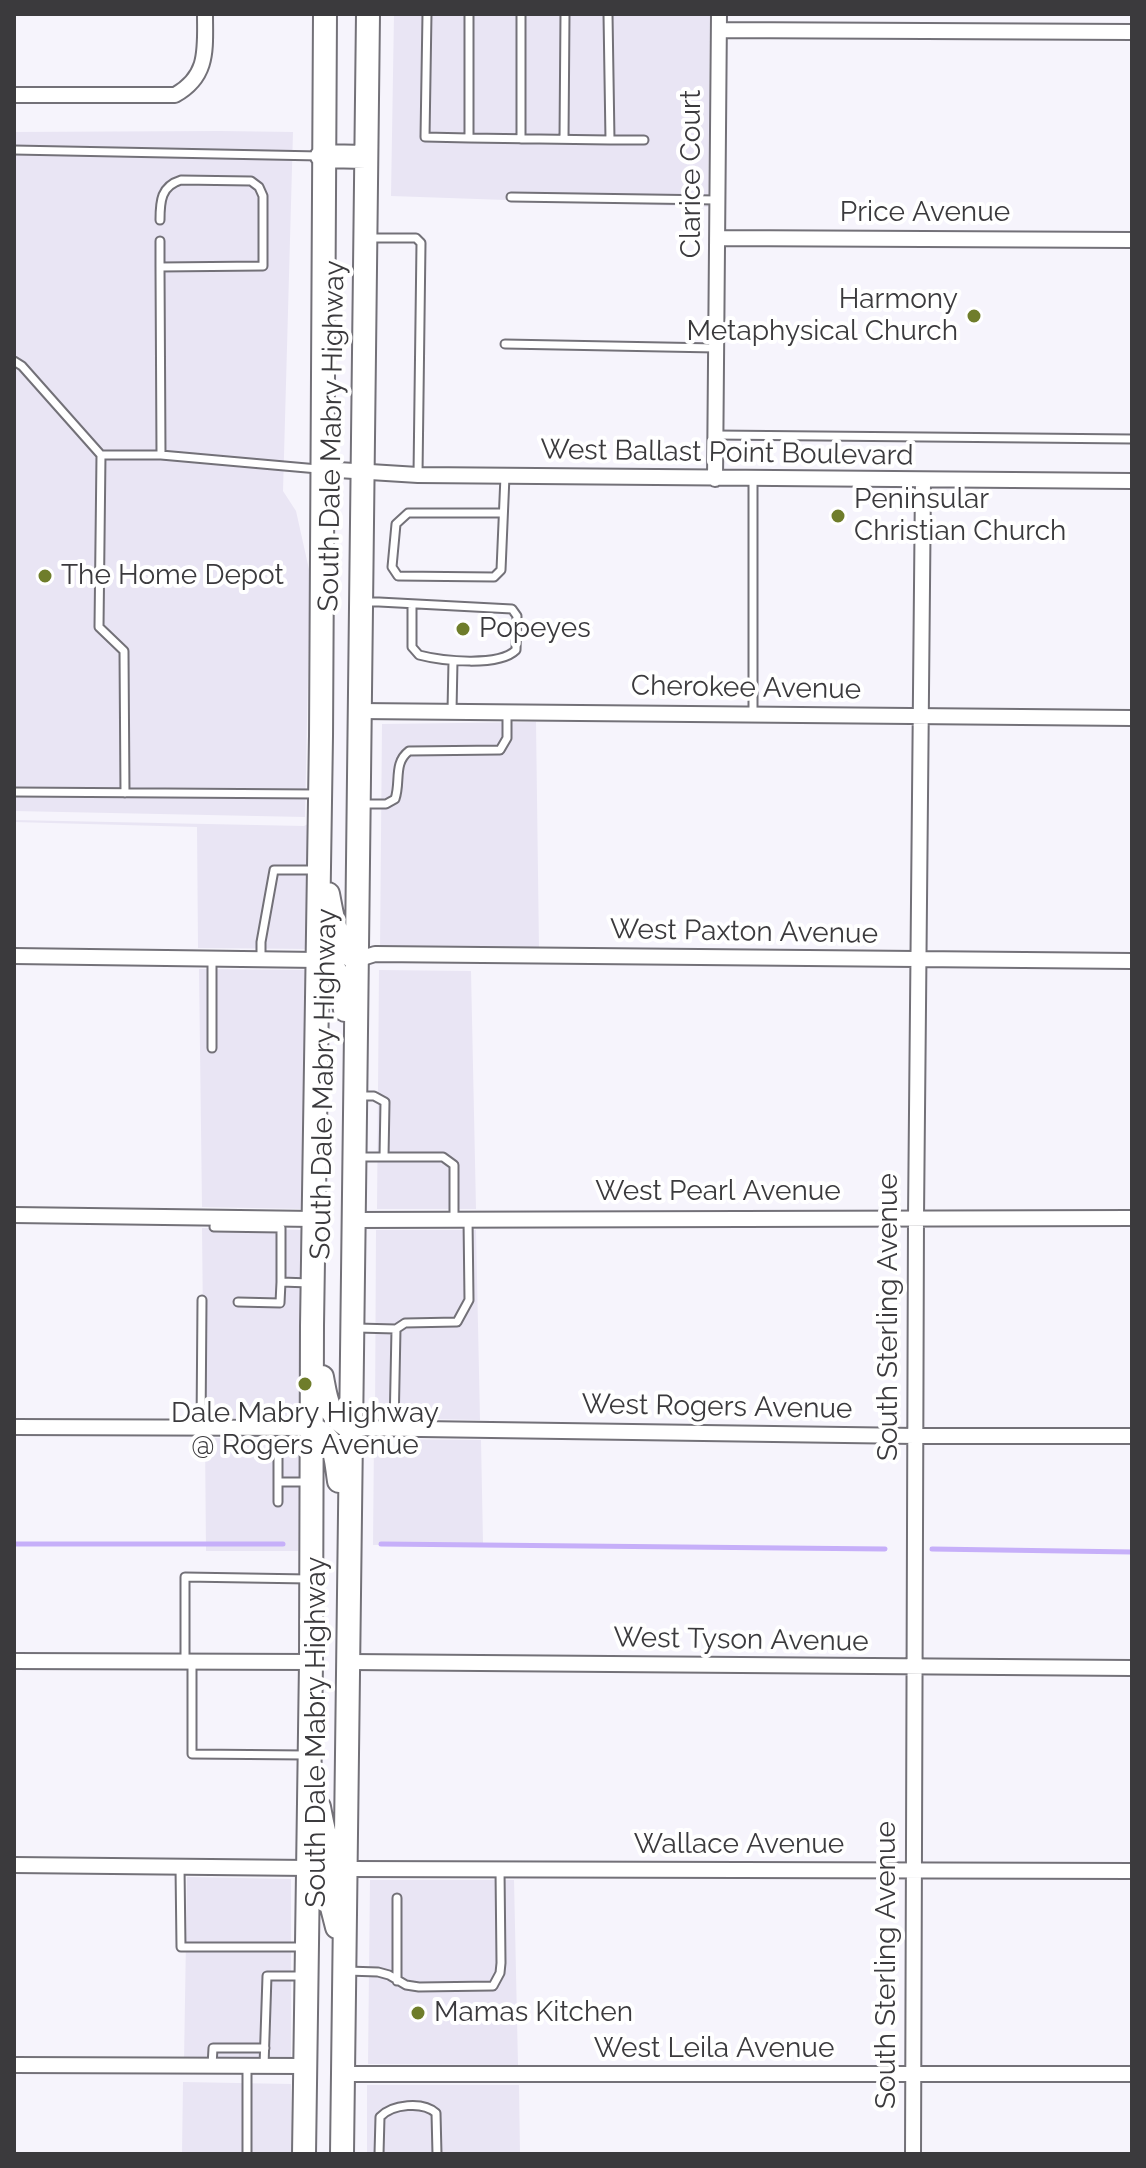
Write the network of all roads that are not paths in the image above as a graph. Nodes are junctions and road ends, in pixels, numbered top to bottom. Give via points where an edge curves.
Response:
1 (205, 14) edge
2 (325, 14) edge
3 (368, 14) edge
4 (427, 14) edge
5 (469, 14) edge
6 (521, 14) edge
7 (565, 14) edge
8 (608, 14) edge
9 (719, 14) edge
10 (719, 30) junction
11 (1132, 32) edge
12 (14, 95) edge
13 (469, 138) junction
14 (521, 139) junction
15 (564, 139) junction
16 (610, 140) junction
17 (644, 140) dead end
18 (14, 150) edge
19 (322, 156) junction
20 (366, 157) junction
21 (511, 197) dead end
22 (717, 200) junction
23 (160, 220) dead end
24 (365, 238) junction
25 (717, 238) junction
26 (1132, 240) edge
27 (160, 241) dead end
28 (160, 267) junction
29 (505, 344) dead end
30 (716, 348) junction
31 (14, 361) edge
32 (716, 435) junction
33 (1132, 439) edge
34 (101, 455) junction
35 (161, 455) junction
36 (322, 469) junction
37 (362, 473) junction
38 (418, 475) junction
39 (505, 476) junction
40 (715, 479) junction
41 (753, 479) junction
42 (923, 481) junction
43 (1132, 481) edge
44 (503, 513) junction
45 (360, 602) junction
46 (412, 604) junction
47 (453, 661) junction
48 (359, 711) junction
49 (452, 711) junction
50 (507, 712) junction
51 (753, 714) junction
52 (920, 717) junction
53 (1132, 718) edge
54 (14, 792) edge
55 (125, 793) junction
56 (320, 794) junction
57 (358, 804) junction
58 (319, 862) junction
59 (14, 956) edge
60 (212, 958) junction
61 (261, 959) junction
62 (318, 960) junction
63 (356, 960) junction
64 (918, 960) junction
65 (1132, 961) edge
66 (212, 1048) dead end
67 (354, 1066) junction
68 (353, 1097) junction
69 (352, 1157) junction
70 (384, 1157) junction
71 (14, 1215) edge
72 (916, 1217) junction
73 (215, 1218) junction
74 (1132, 1218) edge
75 (314, 1219) junction
76 (461, 1219) junction
77 (352, 1220) junction
78 (281, 1282) junction
79 (313, 1284) junction
80 (202, 1300) dead end
81 (238, 1302) dead end
82 (312, 1325) junction
83 (351, 1328) junction
84 (396, 1329) junction
85 (14, 1427) edge
86 (201, 1428) junction
87 (312, 1428) junction
88 (350, 1428) junction
89 (394, 1429) junction
90 (915, 1436) junction
91 (1132, 1436) edge
92 (278, 1456) dead end
93 (278, 1482) junction
94 (312, 1482) junction
95 (278, 1502) dead end
96 (349, 1541) junction
97 (311, 1579) junction
98 (14, 1661) edge
99 (188, 1662) junction
100 (311, 1662) junction
101 (350, 1662) junction
102 (914, 1668) junction
103 (1132, 1668) edge
104 (310, 1755) junction
105 (14, 1865) edge
106 (180, 1867) junction
107 (309, 1868) junction
108 (347, 1869) junction
109 (500, 1870) junction
110 (914, 1871) junction
111 (1132, 1871) edge
112 (397, 1898) dead end
113 (307, 1947) junction
114 (345, 1971) junction
115 (306, 1975) junction
116 (397, 1981) junction
117 (265, 2048) junction
118 (14, 2065) edge
119 (212, 2066) junction
120 (247, 2066) junction
121 (264, 2066) junction
122 (305, 2066) junction
123 (343, 2074) junction
124 (1132, 2074) edge
125 (913, 2075) junction
126 (247, 2154) edge
127 (304, 2154) edge
128 (342, 2154) edge
129 (379, 2154) edge
130 (437, 2154) edge
131 (913, 2154) edge

1 - 12 street via 205,61 190,87 175,95
2 - 19 main road, South Dale Mabry Highway
3 - 20 main road, South Dale Mabry Highway
4 - 13 lane via 425,137
5 - 13 lane
6 - 14 lane
7 - 15 lane
8 - 16 lane
9 - 10 street, Clarice Court
10 - 11 street
10 - 22 street, Clarice Court
13 - 14 lane
14 - 15 lane
15 - 16 lane
16 - 17 lane
18 - 19 lane
19 - 20 main road
19 - 36 main road, South Dale Mabry Highway
20 - 24 main road, South Dale Mabry Highway
21 - 22 lane
22 - 25 street, Clarice Court
23 - 28 lane via 165,189 181,180 251,181 263,196 263,266
24 - 37 main road, South Dale Mabry Highway
24 - 38 lane via 416,238 421,243
25 - 26 street, Price Avenue
25 - 30 street, Clarice Court
27 - 28 lane
28 - 35 lane
29 - 30 lane
30 - 32 street, Clarice Court
31 - 34 lane
32 - 33 lane
32 - 40 street, Clarice Court
34 - 35 lane
34 - 55 lane via 99,627 124,651
35 - 36 lane
36 - 37 street, West Ballast Point Boulevard
36 - 56 main road, South Dale Mabry Highway
37 - 38 street, West Ballast Point Boulevard
37 - 45 main road, South Dale Mabry Highway
38 - 39 street, West Ballast Point Boulevard
39 - 40 street, West Ballast Point Boulevard
39 - 44 lane
40 - 41 street, West Ballast Point Boulevard
41 - 42 street, West Ballast Point Boulevard
41 - 51 lane
42 - 43 street, West Ballast Point Boulevard
42 - 52 street, South Sterling Avenue
44 - 44 lane via 408,513 396,524 394,573 498,575
45 - 46 lane
45 - 48 main road, South Dale Mabry Highway
46 - 47 lane via 415,652
46 - 47 lane via 516,612 518,639 512,654
47 - 49 lane
48 - 49 street, Cherokee Avenue
48 - 57 main road, South Dale Mabry Highway
49 - 50 street, Cherokee Avenue
50 - 51 street, Cherokee Avenue
50 - 57 lane via 507,738 500,750 409,751 398,765 395,799
51 - 52 street, Cherokee Avenue
52 - 53 street, Cherokee Avenue
52 - 64 street, South Sterling Avenue
54 - 55 lane
55 - 56 lane
56 - 58 main road, South Dale Mabry Highway
57 - 63 main road, South Dale Mabry Highway
58 - 61 lane via 274,870
58 - 62 main road, South Dale Mabry Highway
58 - 63 main road via 336,932
59 - 60 street
60 - 61 street
60 - 66 lane
61 - 62 street
62 - 67 main road via 332,965 341,981
62 - 75 main road, South Dale Mabry Highway
63 - 64 street, West Paxton Avenue via 375,954
63 - 67 main road, South Dale Mabry Highway
64 - 65 street, West Paxton Avenue
64 - 72 street, South Sterling Avenue
67 - 68 main road, South Dale Mabry Highway
68 - 69 main road, South Dale Mabry Highway
68 - 70 lane via 374,1096 385,1102
69 - 70 lane
69 - 77 main road, South Dale Mabry Highway
70 - 76 lane via 443,1157 454,1165
71 - 73 street
72 - 74 street, West Pearl Avenue
72 - 76 street, West Pearl Avenue
72 - 90 street, South Sterling Avenue
73 - 75 street
73 - 78 lane via 214,1227 281,1228
75 - 79 main road, South Dale Mabry Highway
76 - 77 street, West Pearl Avenue
76 - 84 lane via 469,1300 457,1322 405,1323
77 - 83 main road, South Dale Mabry Highway
78 - 79 lane
78 - 81 lane via 280,1303
79 - 82 main road, South Dale Mabry Highway
80 - 86 lane
82 - 87 main road, South Dale Mabry Highway
82 - 88 main road via 328,1408
83 - 84 lane
83 - 88 main road, South Dale Mabry Highway
84 - 89 lane
85 - 86 street
86 - 87 street
87 - 94 main road, South Dale Mabry Highway
87 - 96 main road via 326,1435 334,1451
88 - 89 street, West Rogers Avenue
88 - 96 main road, South Dale Mabry Highway
89 - 90 street, West Rogers Avenue
90 - 91 street, West Rogers Avenue
90 - 102 street, South Sterling Avenue
92 - 93 lane
93 - 94 lane
93 - 95 lane
94 - 97 main road, South Dale Mabry Highway
96 - 101 main road, South Dale Mabry Highway
97 - 99 lane via 185,1577
97 - 100 main road, South Dale Mabry Highway
98 - 99 street
99 - 100 street
99 - 104 lane via 192,1754
100 - 104 main road, South Dale Mabry Highway
101 - 102 street, West Tyson Avenue
101 - 108 main road, South Dale Mabry Highway
102 - 103 street, West Tyson Avenue
102 - 110 street, South Sterling Avenue
104 - 107 main road, South Dale Mabry Highway
104 - 108 main road via 326,1842 334,1860
105 - 106 street
106 - 107 street
106 - 113 lane via 181,1947
107 - 113 main road, South Dale Mabry Highway
107 - 114 main road via 324,1876 331,1895
108 - 109 street, Wallace Avenue
108 - 114 main road, South Dale Mabry Highway
109 - 110 street, Wallace Avenue
109 - 116 lane via 501,1963 493,1986 419,1987
110 - 111 street, Wallace Avenue
110 - 125 street, South Sterling Avenue
112 - 116 lane
113 - 115 main road, South Dale Mabry Highway
114 - 116 lane via 378,1972
114 - 123 main road, South Dale Mabry Highway
115 - 117 lane via 267,1976
115 - 122 main road, South Dale Mabry Highway
117 - 119 lane via 213,2048
117 - 121 lane
118 - 119 street
119 - 120 street
120 - 121 street
120 - 126 lane
121 - 122 street
122 - 127 main road, South Dale Mabry Highway
123 - 125 street, West Leila Avenue
123 - 128 main road, South Dale Mabry Highway
124 - 125 street, West Leila Avenue
125 - 131 street, South Sterling Avenue
129 - 130 lane via 378,2126 384,2112 425,2107 436,2113

